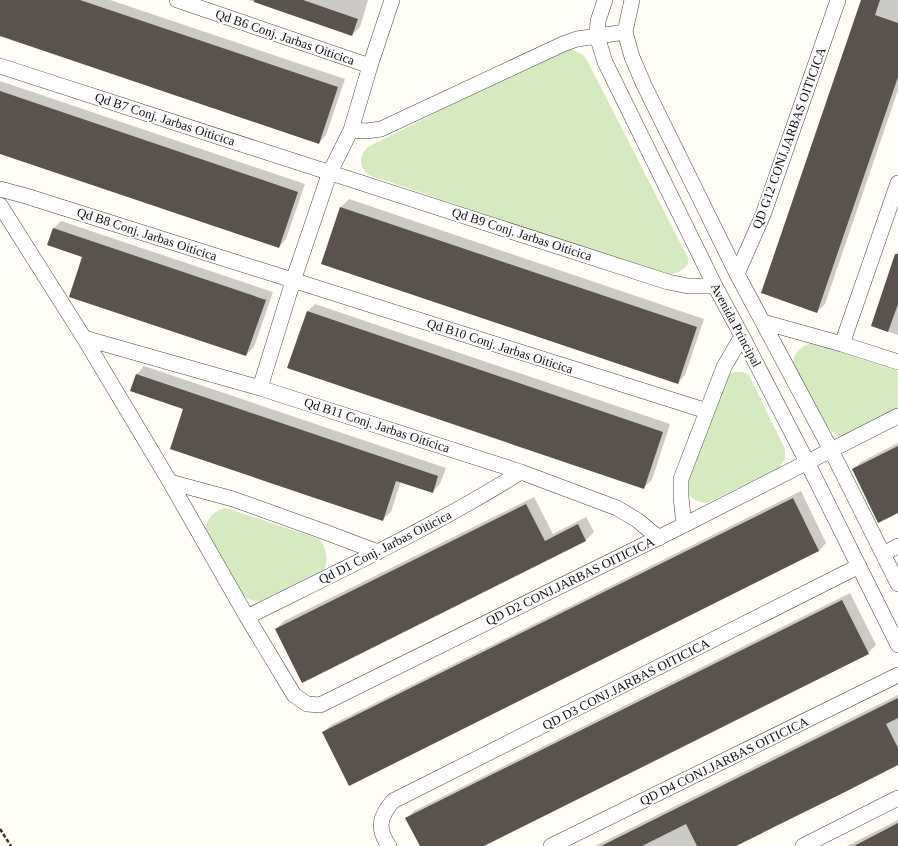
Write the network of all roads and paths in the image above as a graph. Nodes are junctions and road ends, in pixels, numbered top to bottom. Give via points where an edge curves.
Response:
1 (177, 0) edge
2 (392, 0) edge
3 (604, 0) edge
4 (632, 0) edge
5 (838, 0) edge
6 (625, 32) junction
7 (597, 36) junction
8 (0, 66) edge
9 (370, 66) junction
10 (351, 130) junction
11 (330, 172) junction
12 (898, 183) edge
13 (0, 189) edge
14 (0, 205) edge
15 (737, 274) junction
16 (293, 281) junction
17 (715, 286) junction
18 (763, 322) junction
19 (742, 336) junction
20 (84, 338) junction
21 (842, 344) junction
22 (898, 362) edge
23 (260, 388) junction
24 (707, 411) junction
25 (898, 416) edge
26 (831, 450) junction
27 (807, 462) junction
28 (521, 472) junction
29 (170, 482) junction
30 (684, 525) junction
31 (659, 538) junction
32 (898, 546) edge
33 (378, 552) junction
34 (883, 554) junction
35 (859, 566) junction
36 (898, 584) edge
37 (247, 617) junction
38 (898, 645) edge
39 (898, 675) edge
40 (898, 798) edge
41 (0, 829) edge
42 (11, 846) edge
43 (389, 846) edge
44 (551, 846) edge
45 (803, 846) edge

1 - 9 street, Qd B6 Conj. Jarbas Oiticica
2 - 9 street
3 - 7 street, Avenida Principal
4 - 6 street, Avenida Principal
5 - 15 street, QD G12 CONJ.JARBAS OITICICA via 763,215
6 - 7 street
6 - 15 street, Avenida Principal via 644,85
7 - 10 street via 563,44 381,129
7 - 17 street, Avenida Principal via 605,62
8 - 11 street, Qd B7 Conj. Jarbas Oiticica
9 - 10 street
10 - 11 street
11 - 16 street
11 - 17 street, Qd B9 Conj. Jarbas Oiticica via 668,282 688,286
12 - 21 street
13 - 16 street, Qd B8 Conj. Jarbas Oiticica
14 - 20 street
15 - 18 street, Avenida Principal
16 - 23 street
16 - 24 street, Qd B10 Conj. Jarbas Oiticica
17 - 19 street, Avenida Principal
18 - 21 street
18 - 26 street, Avenida Principal
19 - 24 street via 724,367
19 - 27 street, Avenida Principal
20 - 23 street, Qd B11 Conj. Jarbas Oiticica
20 - 29 street
21 - 22 street
23 - 28 street, Qd B11 Conj. Jarbas Oiticica
24 - 30 street via 681,479
25 - 26 street, QD D2 CONJ.JARBAS OITICICA
26 - 27 street, QD D2 CONJ.JARBAS OITICICA
26 - 34 street, Avenida Principal
27 - 30 street, QD D2 CONJ.JARBAS OITICICA
27 - 35 street, Avenida Principal
28 - 31 street, Qd B11 Conj. Jarbas Oiticica via 617,508
28 - 33 street, Qd D1 Conj. Jarbas Oiticica
29 - 33 street via 233,499
29 - 37 street
30 - 31 street, QD D2 CONJ.JARBAS OITICICA
31 - 37 street, QD D2 CONJ.JARBAS OITICICA via 320,705 307,704 294,695
32 - 34 street
33 - 37 street, Qd D1 Conj. Jarbas Oiticica
34 - 36 street, Avenida Principal
35 - 38 street, Avenida Principal
35 - 43 street, QD D3 CONJ.JARBAS OITICICA via 393,801 386,809 381,828
39 - 44 street, QD D4 CONJ.JARBAS OITICICA
40 - 45 street
41 - 42 path

